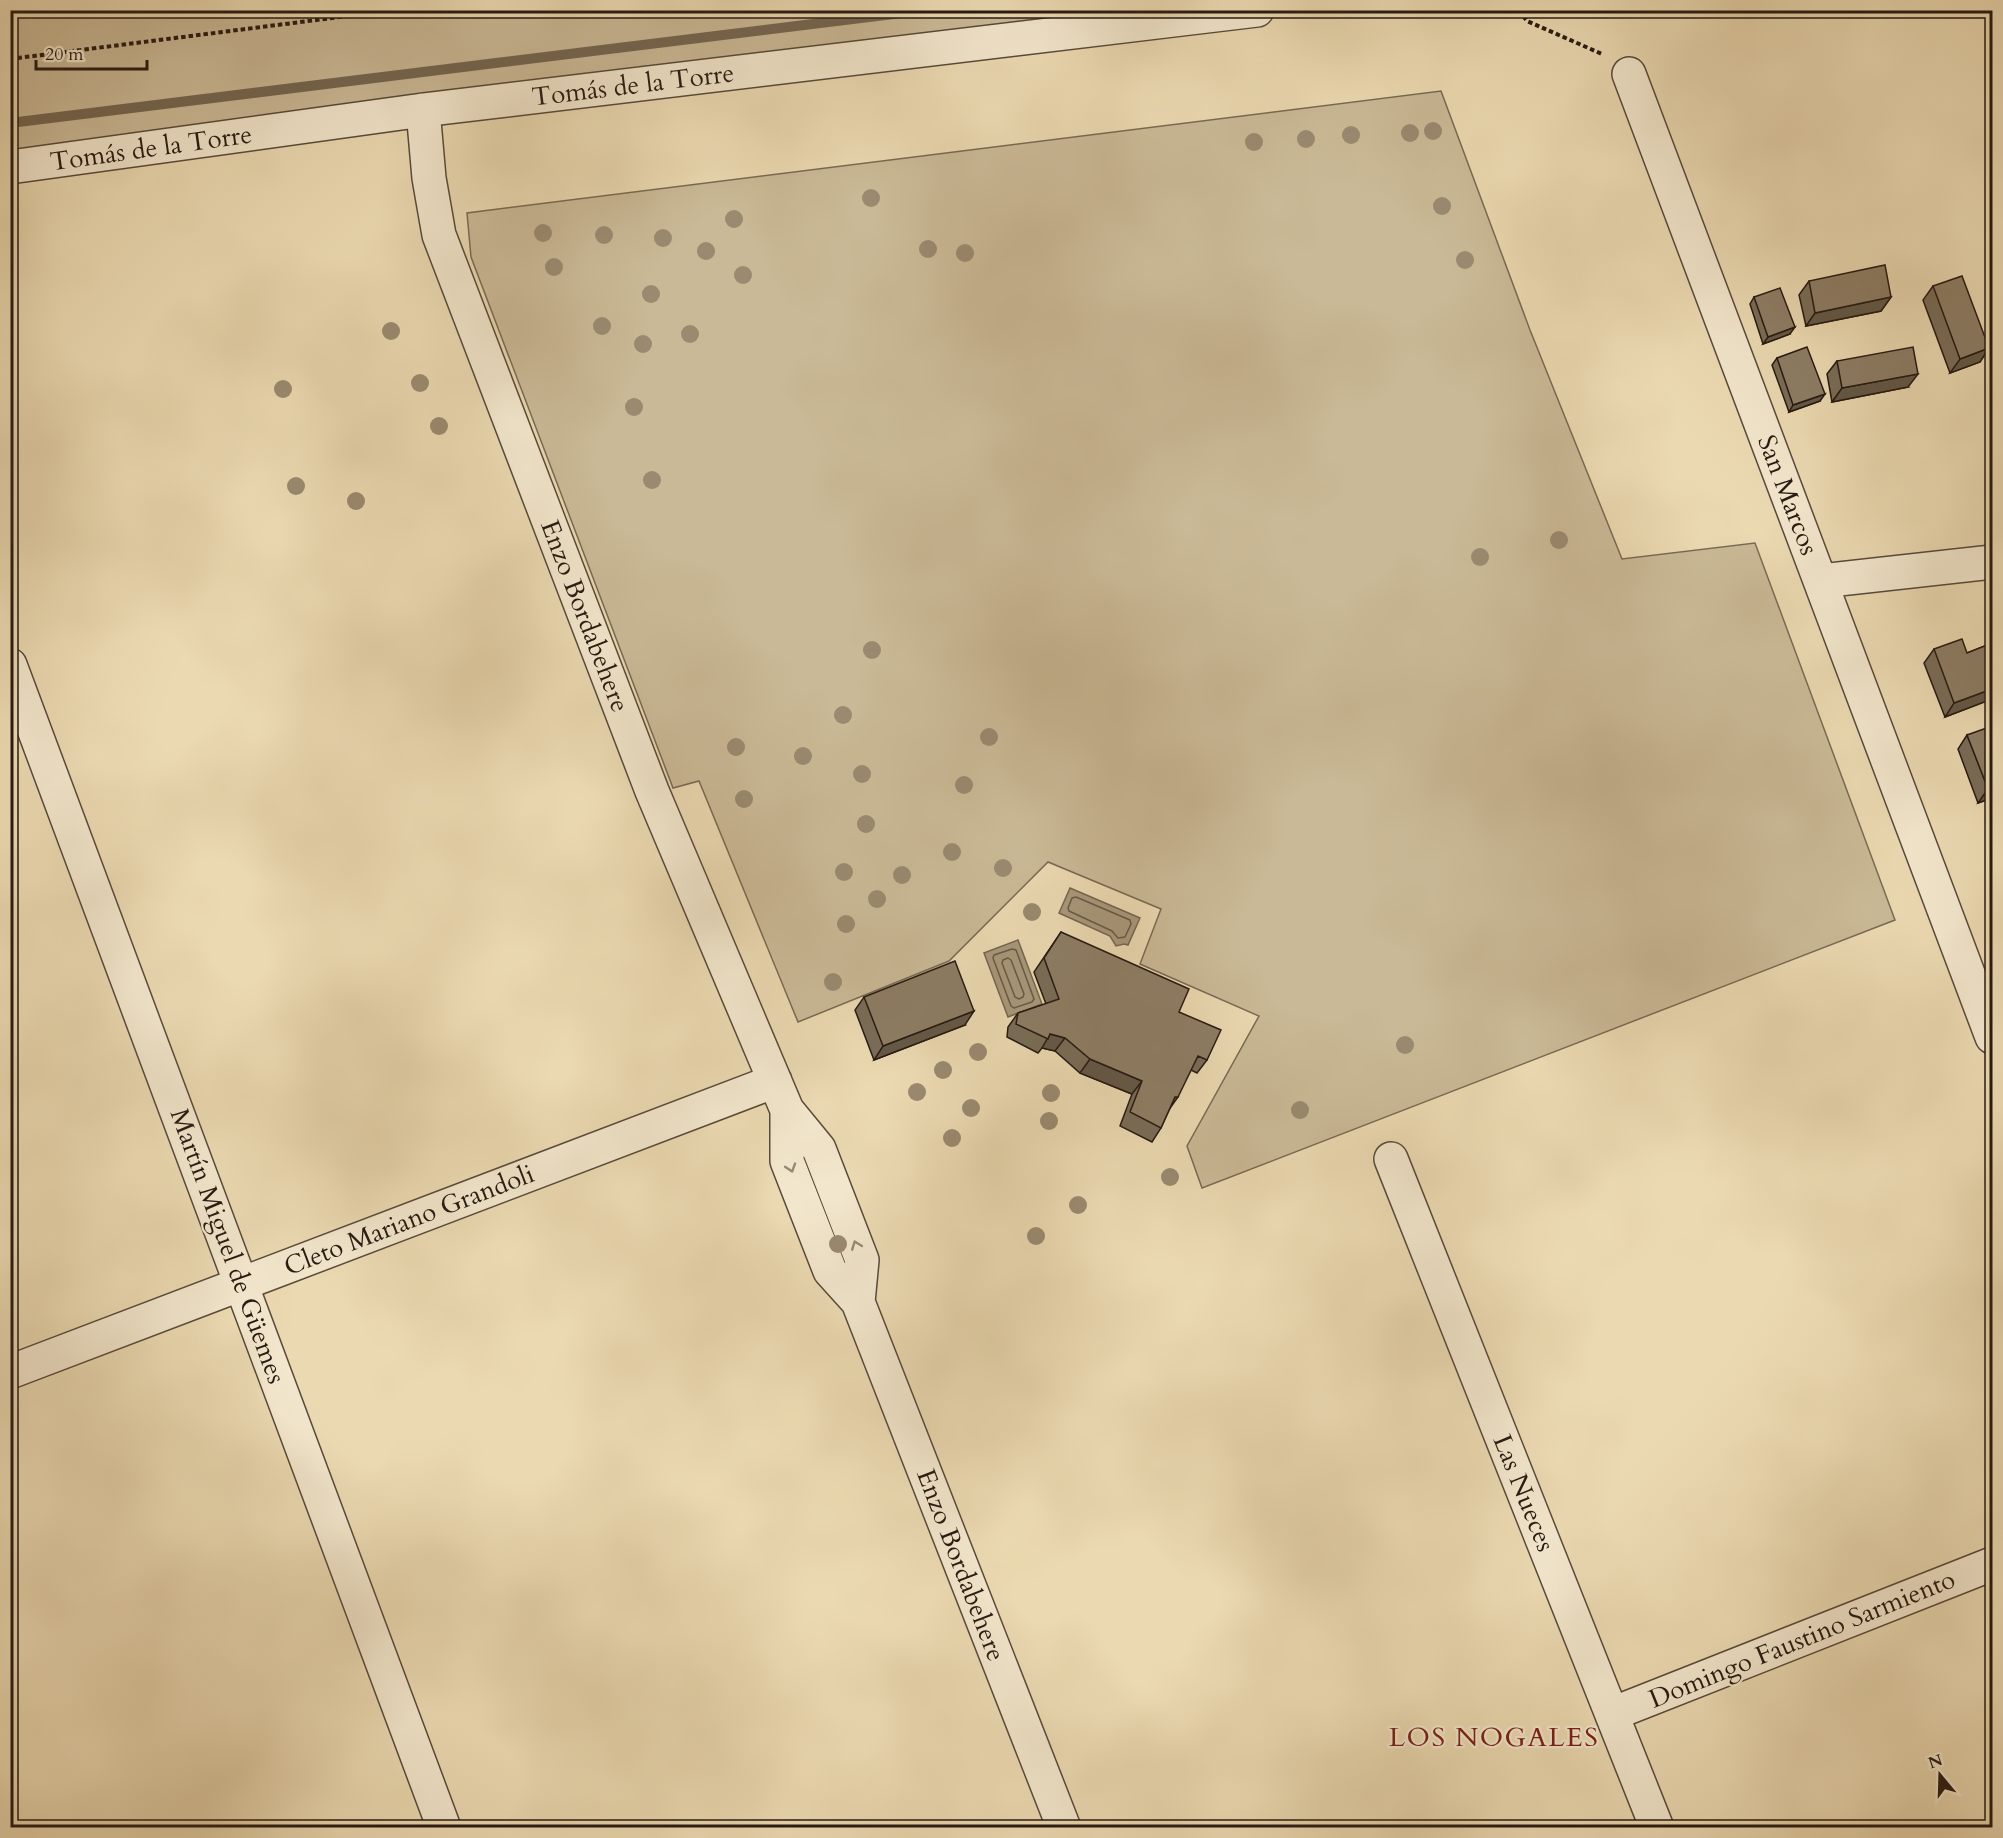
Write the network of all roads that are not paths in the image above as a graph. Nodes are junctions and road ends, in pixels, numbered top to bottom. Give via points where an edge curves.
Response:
1 (1257, 10) edge
2 (1629, 74) road end
3 (423, 110) junction
4 (10, 167) edge
5 (1992, 562) edge
6 (1821, 581) junction
7 (14, 682) edge
8 (1992, 1037) edge
9 (781, 1095) junction
10 (1391, 1159) dead end
11 (242, 1284) junction
12 (10, 1372) edge
13 (1992, 1564) edge
14 (1612, 1714) junction
15 (444, 1827) edge
16 (1064, 1827) edge
17 (1657, 1827) edge

1 - 3 street, Tomás de la Torre
2 - 6 street, San Marcos
3 - 4 street, Tomás de la Torre
3 - 9 street, Enzo Bordabehere via 439,235 652,791
5 - 6 street
6 - 8 street, San Marcos
7 - 11 street, Martín Miguel de Güemes
9 - 11 street, Cleto Mariano Grandoli
9 - 16 street, Enzo Bordabehere via 819,1149 862,1260 858,1302
10 - 14 street, Las Nueces
11 - 12 street, Cleto Mariano Grandoli
11 - 15 street, Martín Miguel de Güemes
13 - 14 street, Domingo Faustino Sarmiento
14 - 17 street, Las Nueces

